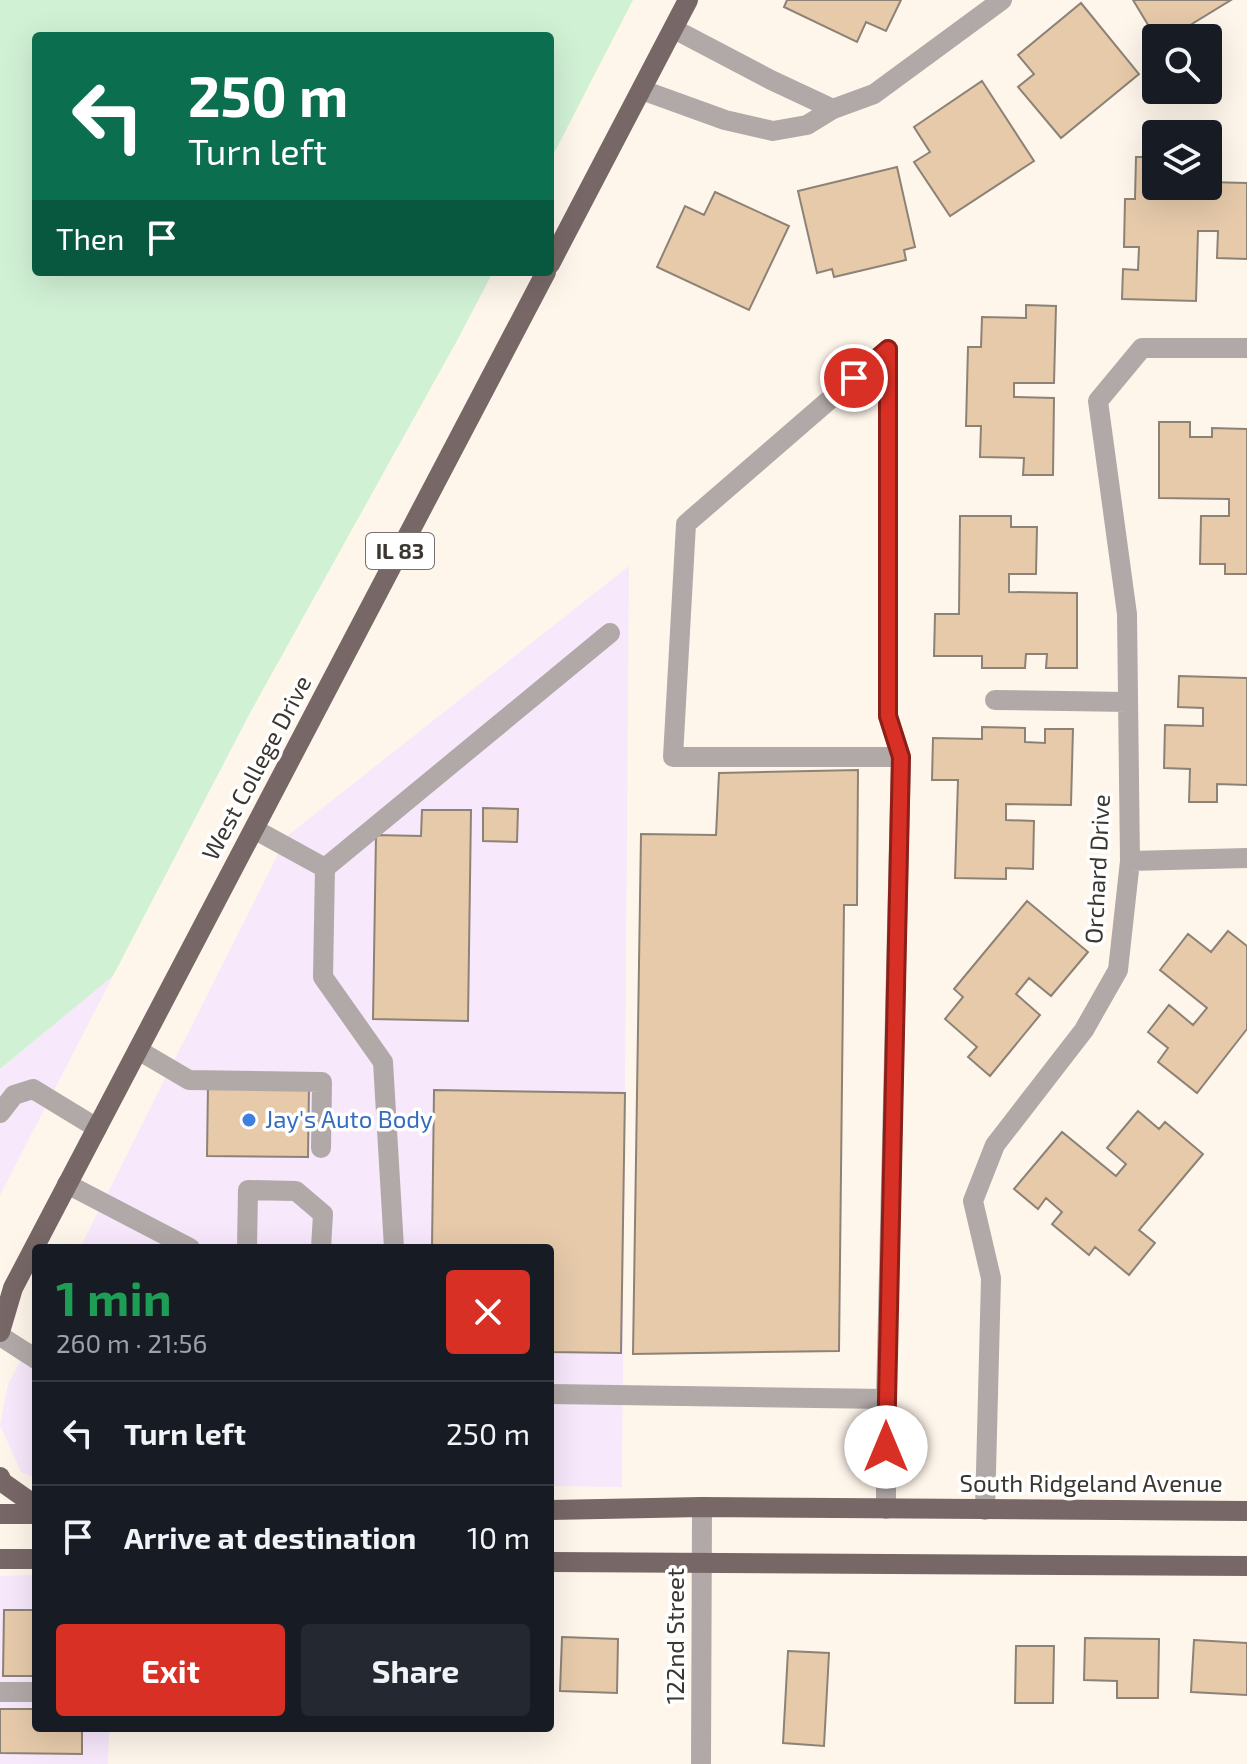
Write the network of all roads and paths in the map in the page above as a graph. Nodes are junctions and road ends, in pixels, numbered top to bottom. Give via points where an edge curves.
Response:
1 (688, 0) edge
2 (1002, 0) edge
3 (674, 29) junction
4 (642, 90) junction
5 (833, 109) junction
6 (554, 256) edge
7 (544, 276) edge
8 (1247, 348) edge
9 (610, 633) dead end
10 (995, 700) dead end
11 (1128, 702) junction
12 (901, 757) junction
13 (254, 829) junction
14 (1247, 858) edge
15 (1130, 861) junction
16 (325, 868) junction
17 (138, 1050) junction
18 (0, 1113) edge
19 (97, 1128) junction
20 (321, 1148) dead end
21 (67, 1184) junction
22 (34, 1244) edge
23 (182, 1244) edge
24 (247, 1244) edge
25 (321, 1244) edge
26 (394, 1244) edge
27 (32, 1248) edge
28 (6, 1295) edge
29 (0, 1334) edge
30 (32, 1356) edge
31 (554, 1394) edge
32 (886, 1399) junction
33 (0, 1477) edge
34 (32, 1503) edge
35 (702, 1507) junction
36 (886, 1509) junction
37 (554, 1510) edge
38 (985, 1510) junction
39 (1247, 1511) edge
40 (0, 1514) edge
41 (32, 1514) edge
42 (0, 1559) edge
43 (32, 1559) edge
44 (554, 1562) edge
45 (702, 1563) junction
46 (1247, 1566) edge
47 (0, 1692) edge
48 (32, 1692) edge
49 (701, 1764) edge

1 - 3 main road
2 - 5 street via 874,94
3 - 4 main road
3 - 5 street
4 - 5 street via 773,131 807,125
4 - 6 main road
7 - 13 main road, West College Drive / IL 83
8 - 11 street, Orchard Drive via 1142,348 1098,401 1127,614
9 - 16 street
10 - 11 street
11 - 15 street, Orchard Drive
12 - 12 street via 888,716 888,349 686,524 673,757
12 - 32 street
13 - 16 street
13 - 17 main road, West College Drive / IL 83
14 - 15 street
15 - 38 street, Orchard Drive via 1118,970 1084,1030 995,1145 973,1201 991,1278
16 - 26 street via 323,977 383,1062
17 - 19 main road, West College Drive / IL 83
17 - 20 street via 189,1080 322,1082
18 - 19 street via 14,1095 33,1089
19 - 21 main road, West College Drive / IL 83
21 - 22 main road, West College Drive / IL 83
21 - 23 street
24 - 25 street via 248,1190 296,1191 323,1214
27 - 28 main road, West College Drive / IL 83
28 - 29 main road, West College Drive / IL 83
29 - 30 street
31 - 32 street
32 - 36 street
33 - 34 main road
35 - 36 main road, South Ridgeland Avenue
35 - 37 main road, South Ridgeland Avenue
35 - 45 street, 122nd Street
36 - 38 main road, South Ridgeland Avenue
38 - 39 main road, South Ridgeland Avenue
40 - 41 main road
42 - 43 main road
44 - 45 main road
45 - 46 main road
45 - 49 street, 122nd Street
47 - 48 street

